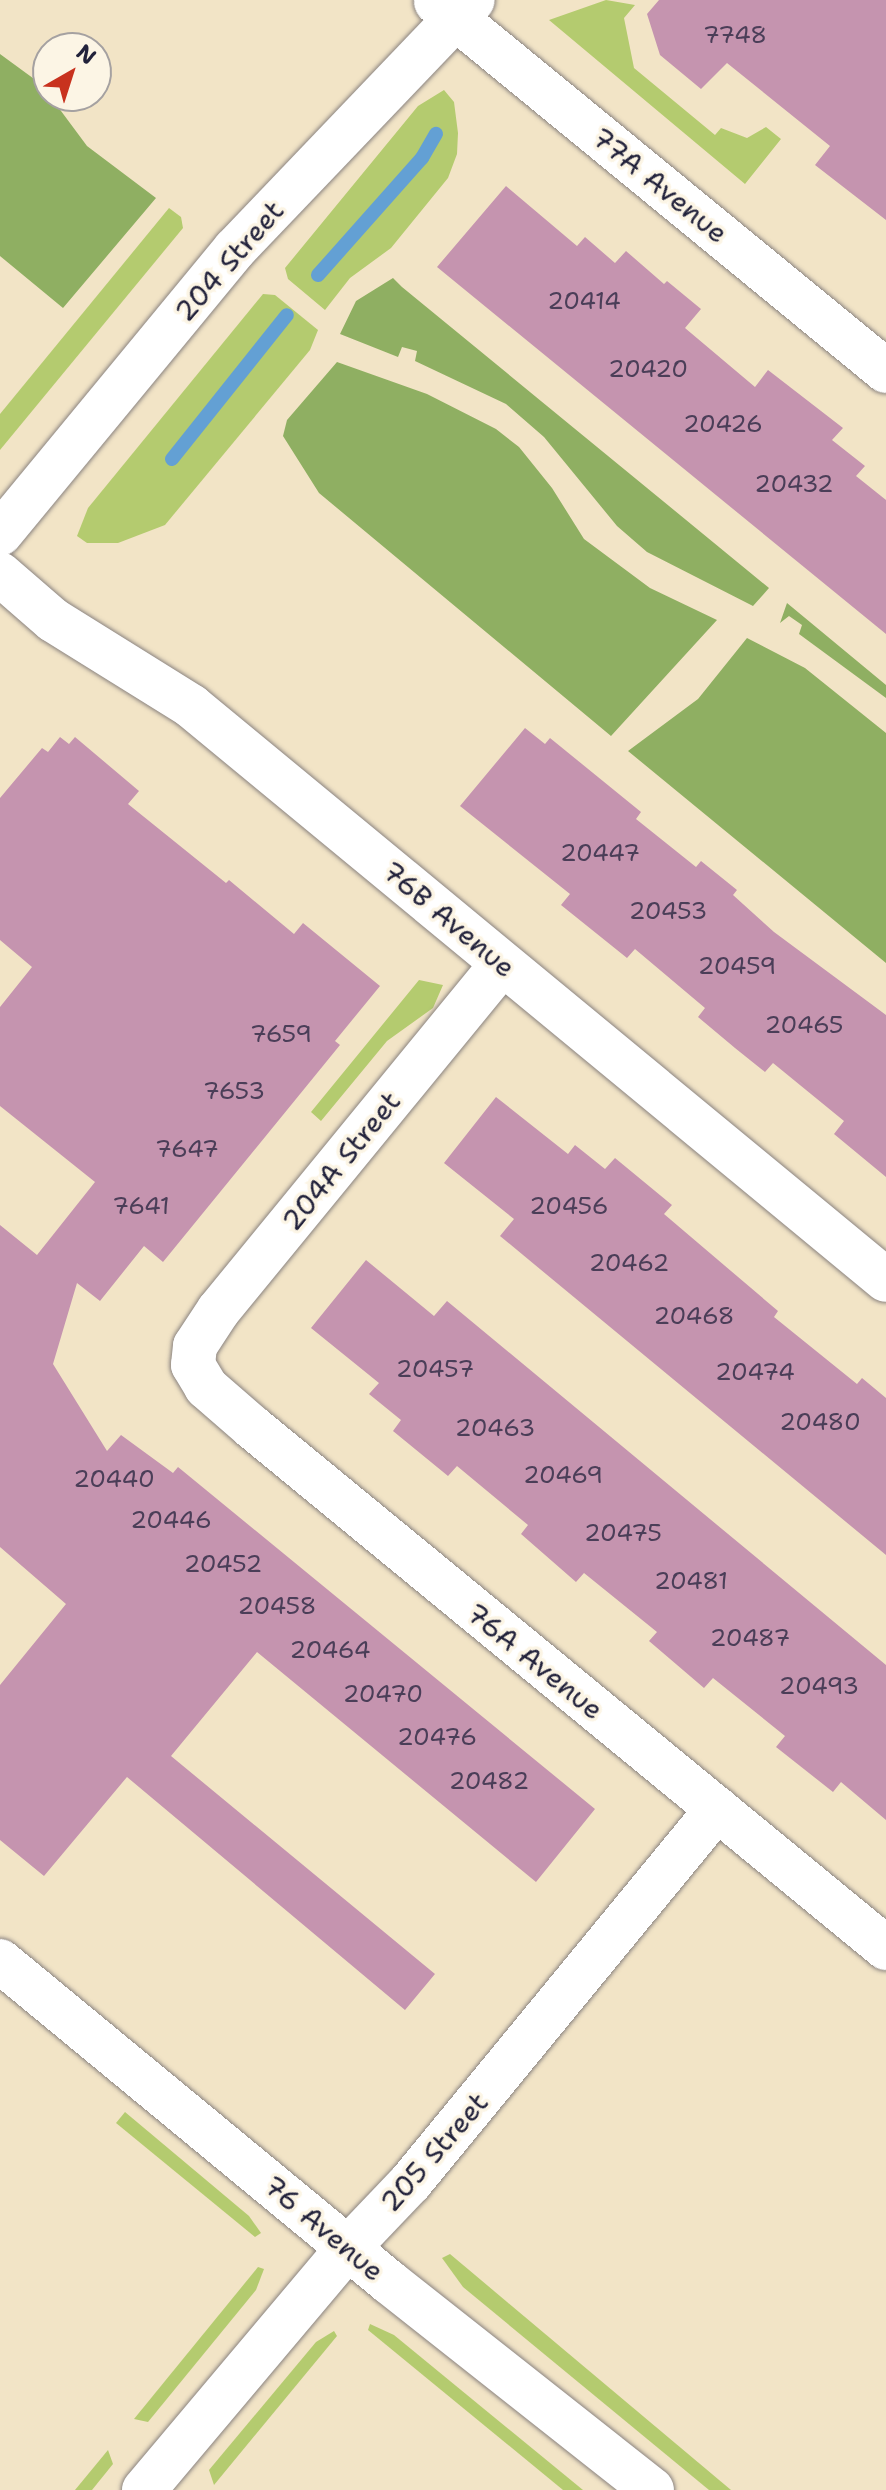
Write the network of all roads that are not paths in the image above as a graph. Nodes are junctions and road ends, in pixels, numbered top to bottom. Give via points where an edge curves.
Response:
1 (455, 6) edge
2 (886, 371) edge
3 (0, 534) edge
4 (0, 574) edge
5 (502, 964) junction
6 (886, 1280) edge
7 (193, 1365) joint
8 (717, 1809) junction
9 (886, 1948) edge
10 (0, 1961) edge
11 (348, 2248) junction
12 (144, 2490) edge
13 (652, 2490) edge

1 - 2 street, 77A Avenue
1 - 3 street, 204 Street via 235,249
4 - 5 street, 76B Avenue via 53,620 191,706
5 - 6 street, 76B Avenue
5 - 7 street, 204A Street via 218,1311 195,1346
7 - 8 street, 76A Avenue via 206,1387 252,1427
8 - 9 street, 76A Avenue
8 - 11 street, 205 Street via 410,2183
10 - 11 street, 76 Avenue
11 - 12 street, 205 Street
11 - 13 street, 76 Avenue

